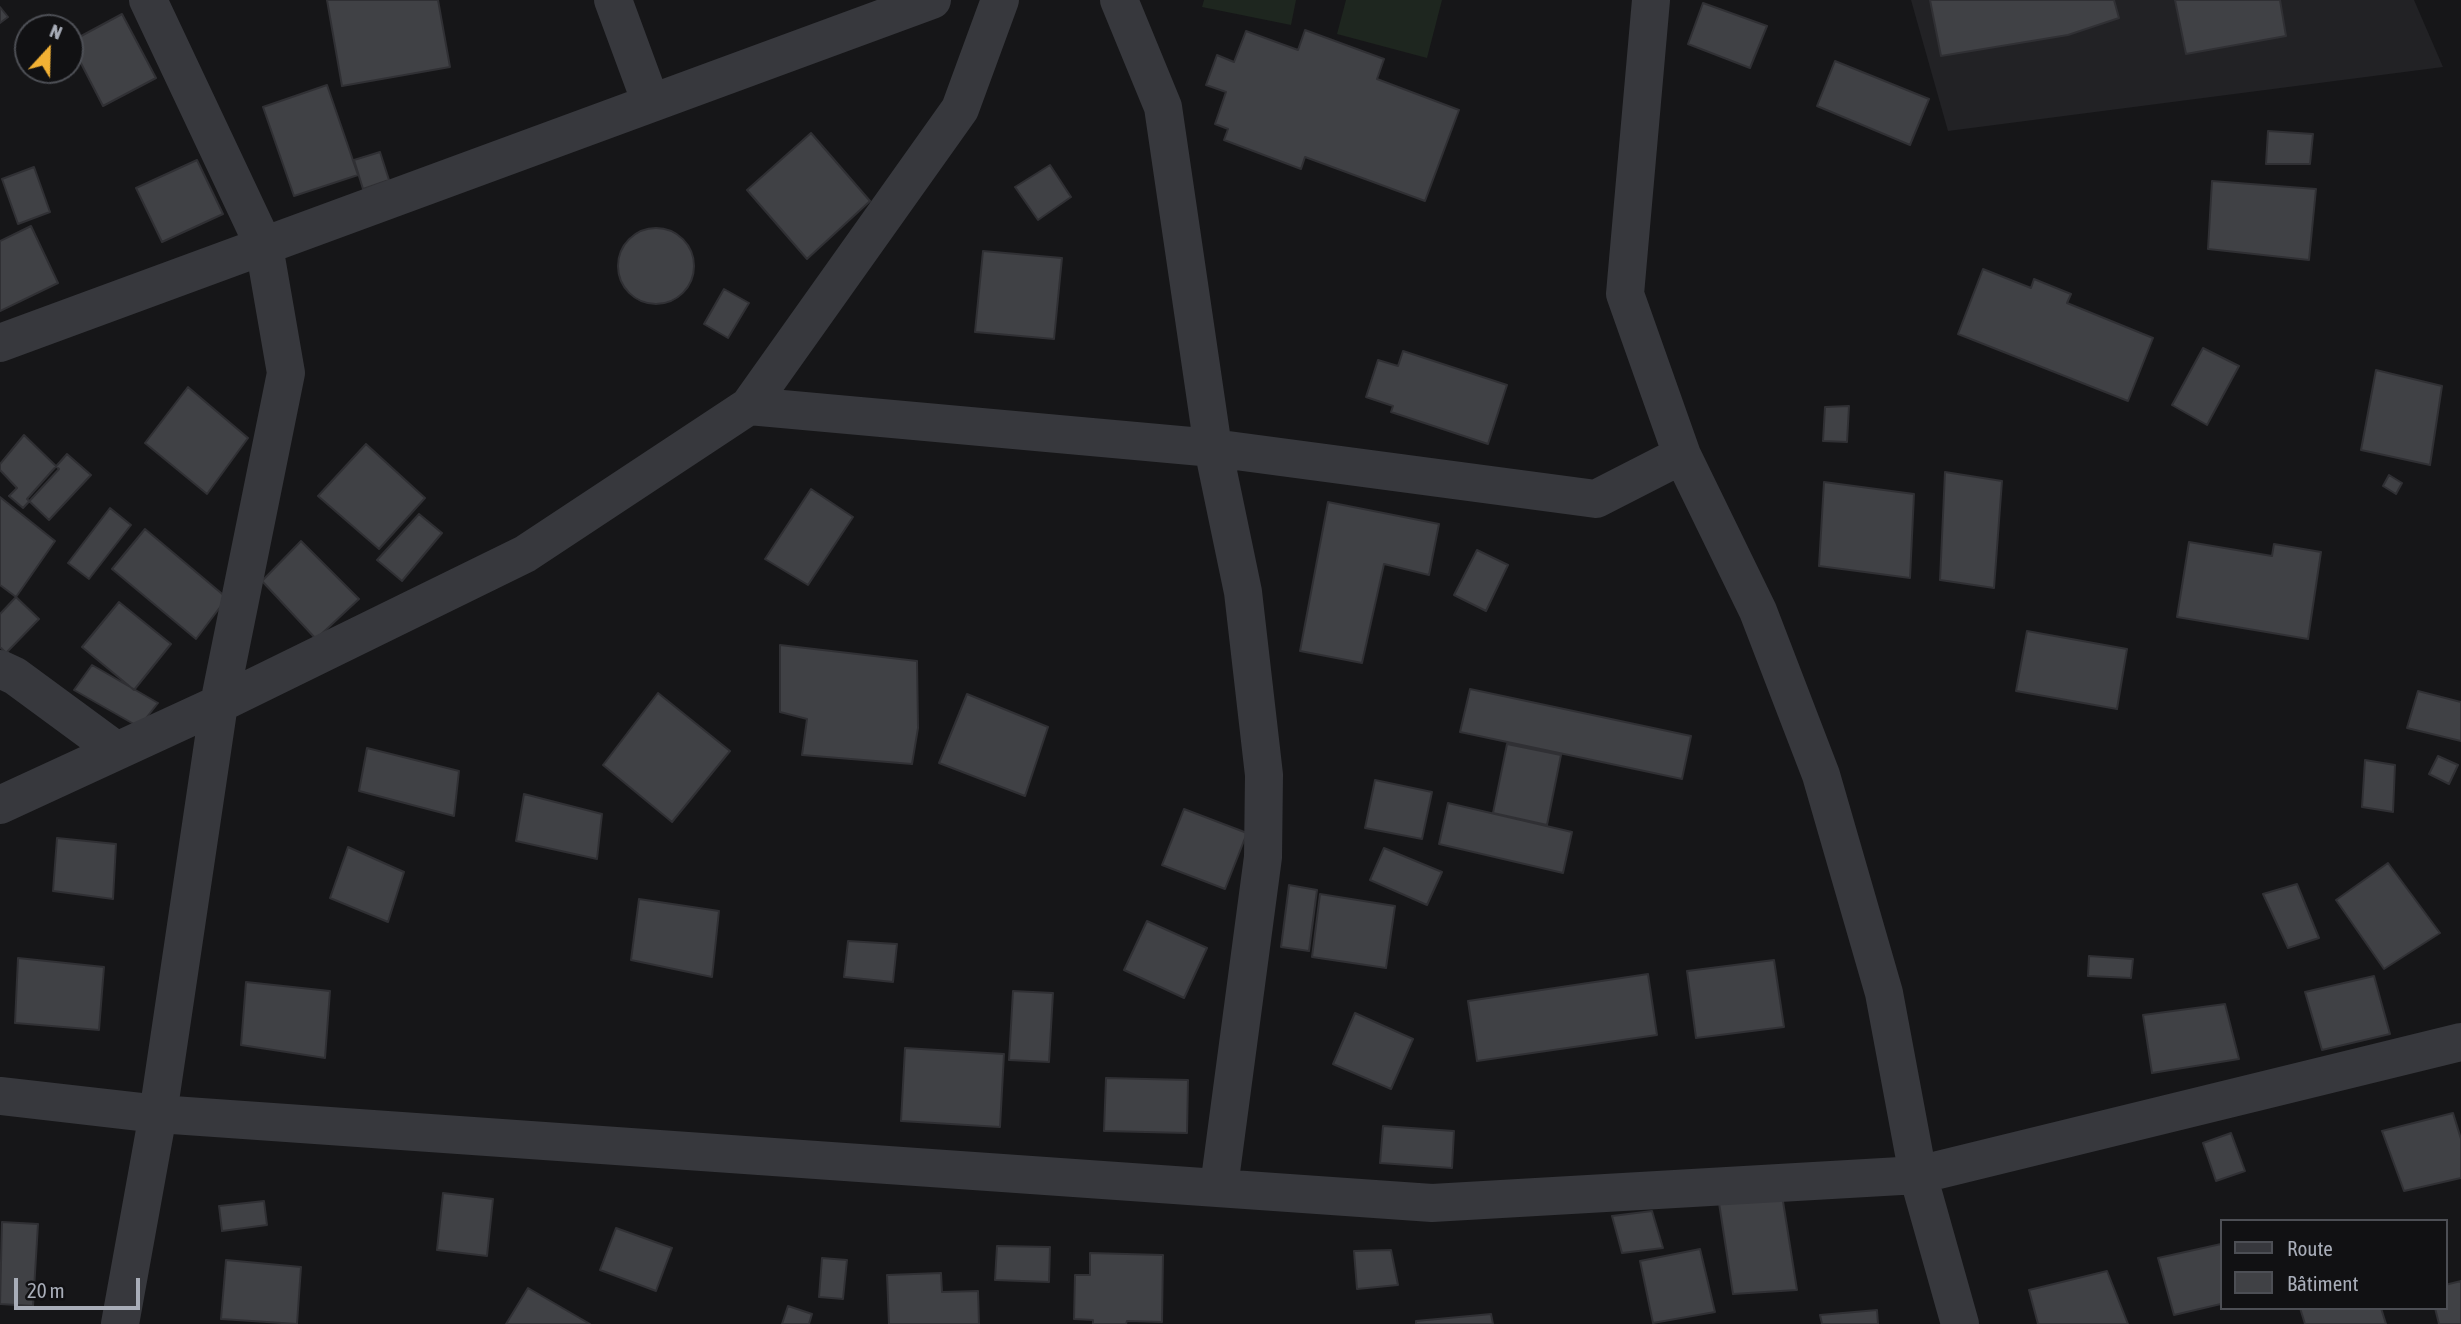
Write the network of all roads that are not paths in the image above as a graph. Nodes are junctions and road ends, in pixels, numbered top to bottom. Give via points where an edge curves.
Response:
1 (148, 0) edge
2 (613, 0) edge
3 (932, 0) edge
4 (1000, 0) edge
5 (1119, 0) edge
6 (1651, 0) edge
7 (651, 103) junction
8 (264, 246) junction
9 (0, 343) edge
10 (749, 406) junction
11 (1213, 447) junction
12 (1682, 455) junction
13 (0, 668) edge
14 (219, 704) junction
15 (117, 751) junction
16 (0, 805) edge
17 (2461, 1042) edge
18 (0, 1096) edge
19 (158, 1114) junction
20 (1918, 1175) junction
21 (1219, 1187) junction
22 (120, 1324) edge
23 (1960, 1324) edge

1 - 8 street
2 - 7 street
3 - 7 street
4 - 10 street via 960,109
5 - 11 street via 1163,107
6 - 12 street via 1625,294
7 - 8 street
8 - 9 street
8 - 14 street via 286,373
10 - 11 street
10 - 14 street via 525,554
11 - 12 street via 1596,499
11 - 21 street via 1243,592 1264,775 1263,857
12 - 20 street via 1758,611 1821,775 1884,993
13 - 15 street
14 - 15 street
14 - 19 street
15 - 16 street
17 - 20 street
18 - 19 street
19 - 21 street
19 - 22 street
20 - 21 street via 1432,1203
20 - 23 street

